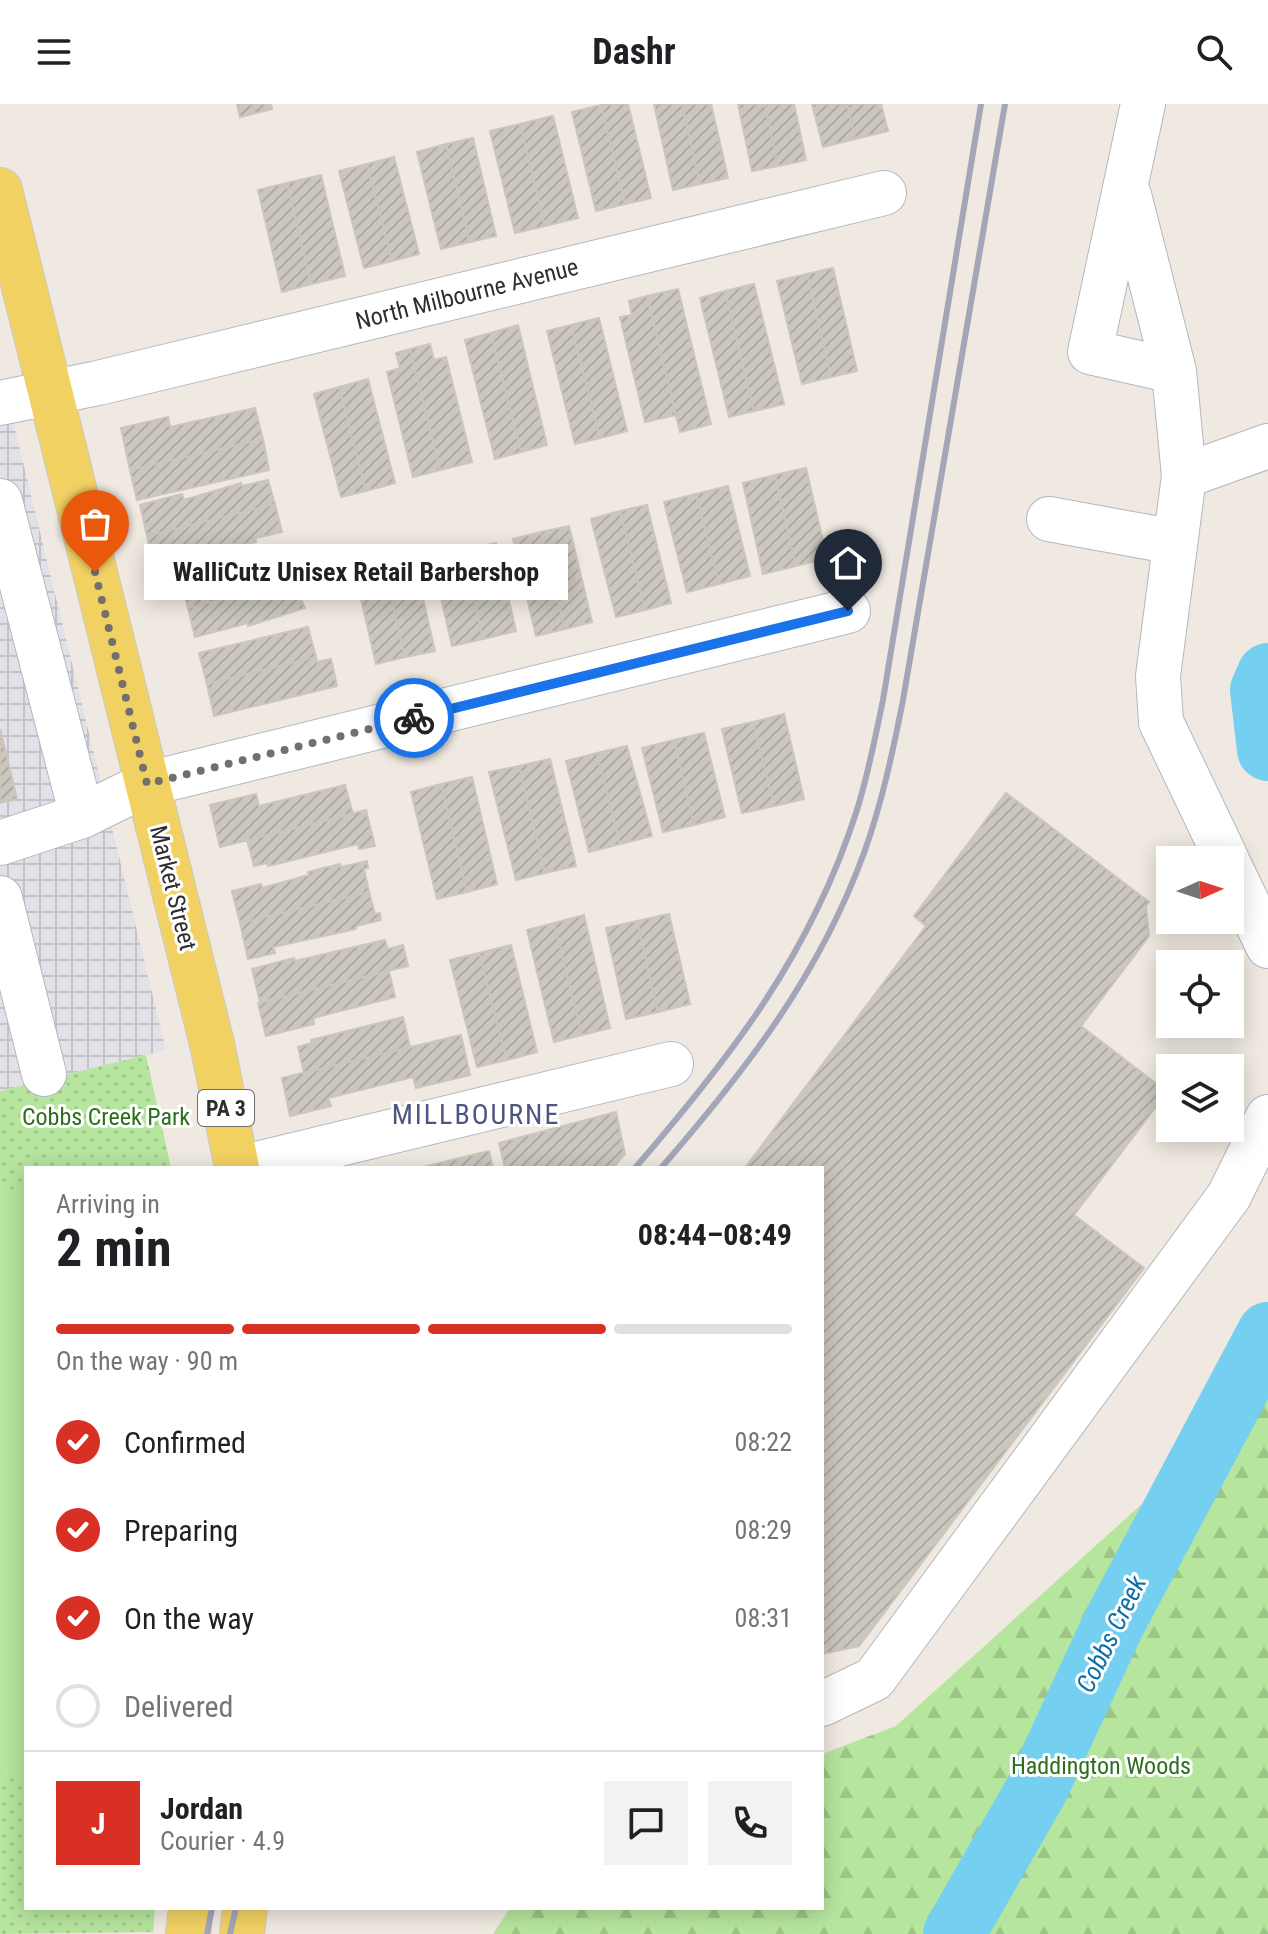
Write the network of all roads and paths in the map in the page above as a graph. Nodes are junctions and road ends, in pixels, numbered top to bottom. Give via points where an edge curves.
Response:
1 (1143, 104) edge
2 (1126, 184) junction
3 (0, 190) edge
4 (884, 193) dead end
5 (1174, 371) junction
6 (50, 393) junction
7 (0, 403) edge
8 (1268, 446) edge
9 (1184, 476) junction
10 (0, 501) edge
11 (1049, 519) dead end
12 (1175, 542) junction
13 (848, 611) dead end
14 (147, 784) junction
15 (82, 816) junction
16 (0, 843) edge
17 (1220, 846) edge
18 (1244, 896) edge
19 (0, 898) edge
20 (1268, 946) edge
21 (671, 1064) dead end
22 (44, 1074) dead end
23 (1268, 1117) edge
24 (238, 1166) edge
25 (246, 1166) edge
26 (824, 1703) edge
27 (191, 1910) edge
28 (245, 1910) edge
29 (188, 1934) edge
30 (242, 1934) edge

1 - 2 street
2 - 5 street
2 - 5 street via 1090,352
3 - 6 main road, Market Street / PA 3
4 - 6 street, North Milbourne Avenue
5 - 9 street
6 - 7 street, North Milbourne Avenue
6 - 14 main road, Market Street / PA 3
8 - 9 street
9 - 12 street
10 - 15 street
11 - 12 street
12 - 17 street via 1158,676 1161,722
13 - 14 street
14 - 15 street
14 - 24 main road, Market Street / PA 3
15 - 16 street
18 - 20 street
19 - 22 street
21 - 25 street
23 - 26 street via 1229,1196 874,1679
27 - 29 main road
28 - 30 main road

